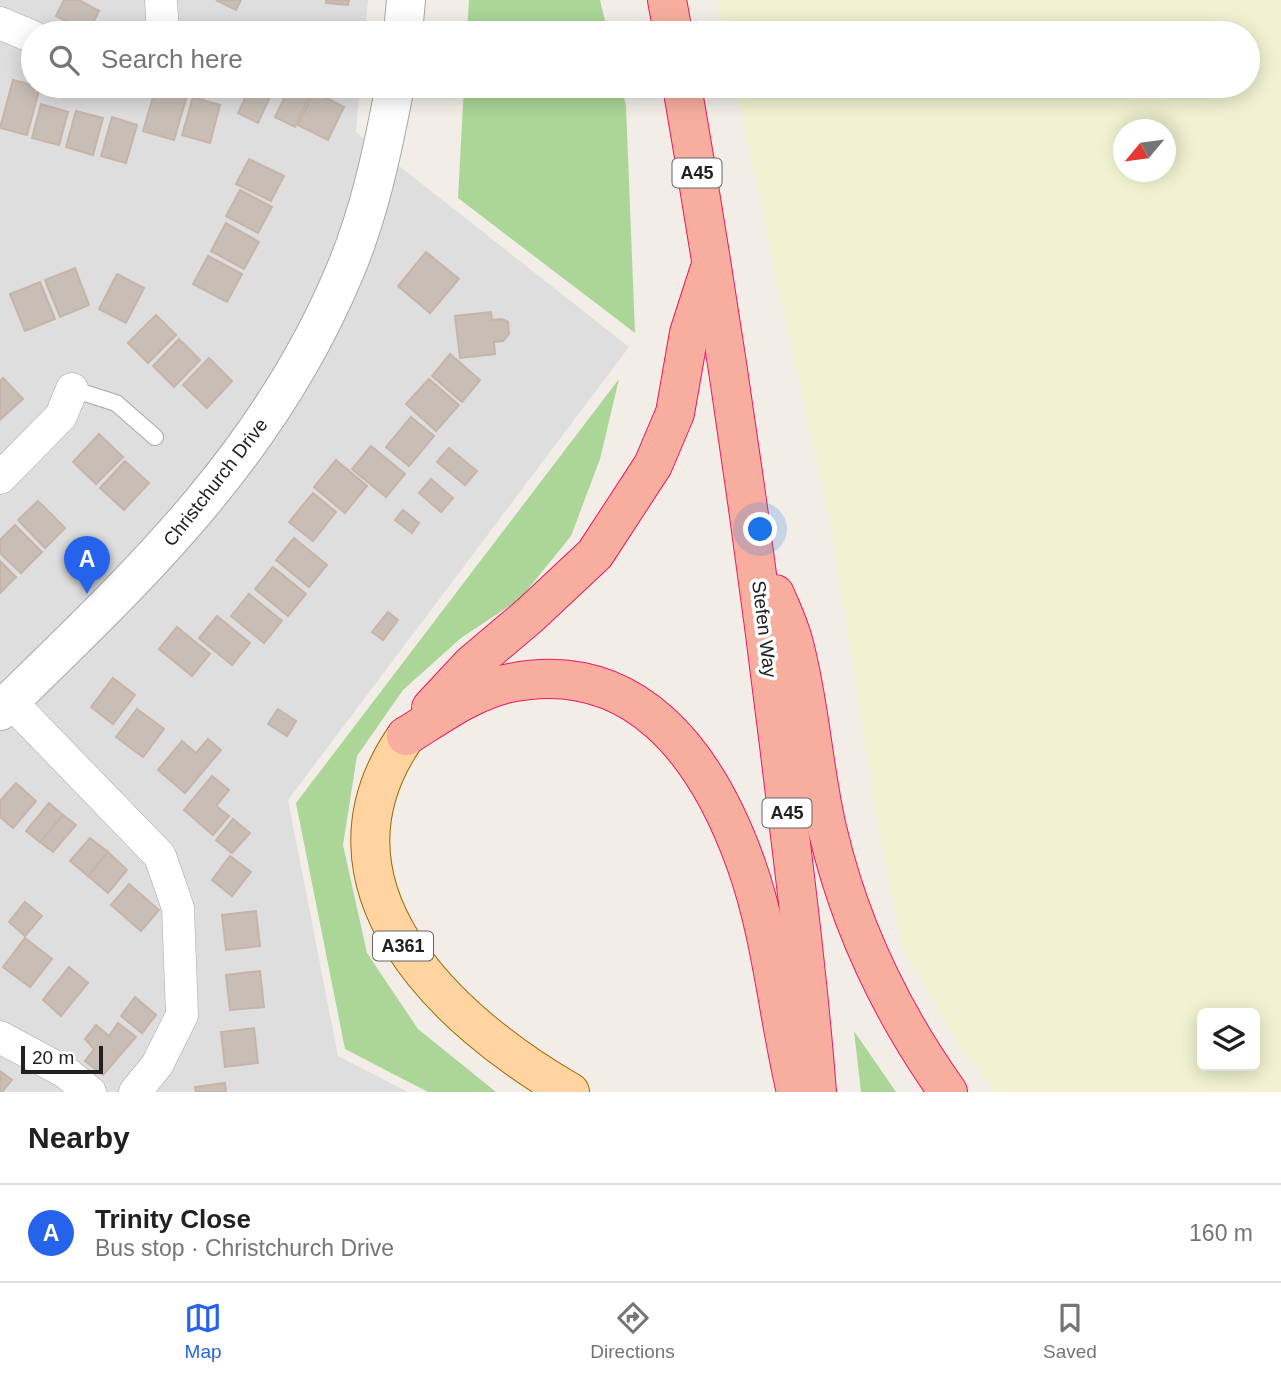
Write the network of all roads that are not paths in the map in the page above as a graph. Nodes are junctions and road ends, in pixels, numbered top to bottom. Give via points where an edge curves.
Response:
1 (161, 0) edge
2 (406, 0) edge
3 (667, 0) edge
4 (162, 21) edge
5 (404, 21) edge
6 (671, 21) edge
7 (0, 23) edge
8 (21, 32) edge
9 (393, 98) edge
10 (684, 98) edge
11 (713, 260) junction
12 (72, 389) joint
13 (155, 437) dead end
14 (0, 478) edge
15 (752, 534) junction
16 (5, 706) edge
17 (406, 736) junction
18 (0, 1037) edge
19 (90, 1092) edge
20 (135, 1092) edge
21 (570, 1092) edge
22 (796, 1092) edge
23 (817, 1092) edge
24 (948, 1092) edge

1 - 4 street
2 - 5 street
3 - 6 highway
7 - 8 street
9 - 16 street, Christchurch Drive via 380,163 346,269 298,370 244,452 180,531
10 - 11 highway, Stefen Way / A45
11 - 15 highway, Stefen Way / A45
11 - 17 highway via 689,333 675,413 653,465 595,554 472,664
12 - 13 lane via 116,403
12 - 14 street via 61,416
15 - 23 highway, Stefen Way / A45
15 - 24 highway via 794,644 827,828 847,896 874,967 914,1044
16 - 20 street via 160,856 178,908 182,1015 157,1065
17 - 21 main road, A361 via 376,789 372,821 378,887 389,920 407,954 453,1008
17 - 22 highway via 471,697 503,685 568,679 611,689 640,706 668,731 694,760 725,812 747,866
18 - 19 street via 65,1072

